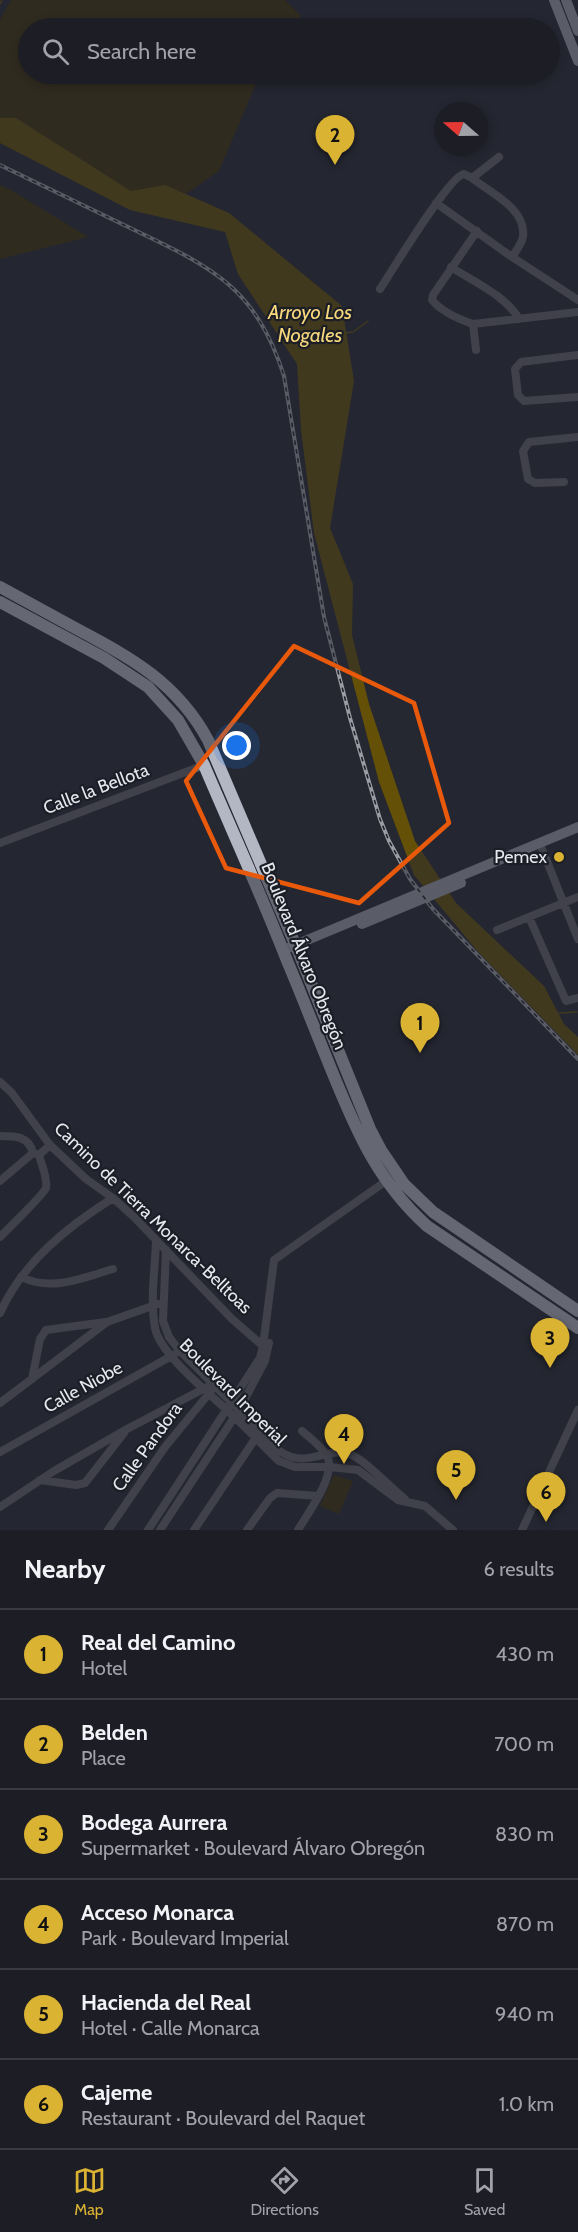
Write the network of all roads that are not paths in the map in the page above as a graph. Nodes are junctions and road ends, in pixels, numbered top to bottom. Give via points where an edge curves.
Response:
1 (554, 0) edge
2 (566, 0) edge
3 (578, 31) edge
4 (578, 62) edge
5 (500, 157) dead end
6 (472, 178) junction
7 (436, 203) junction
8 (477, 231) junction
9 (512, 257) junction
10 (452, 267) junction
11 (380, 289) dead end
12 (578, 300) edge
13 (578, 312) edge
14 (519, 320) junction
15 (472, 324) junction
16 (476, 350) dead end
17 (578, 355) edge
18 (578, 397) edge
19 (578, 437) edge
20 (564, 482) dead end
21 (0, 587) edge
22 (0, 602) edge
23 (204, 765) junction
24 (578, 827) edge
25 (578, 834) edge
26 (0, 843) edge
27 (542, 849) junction
28 (447, 885) junction
29 (578, 897) edge
30 (563, 903) junction
31 (529, 917) junction
32 (497, 930) dead end
33 (578, 939) edge
34 (297, 948) junction
35 (284, 953) junction
36 (578, 999) edge
37 (0, 1082) edge
38 (0, 1136) edge
39 (50, 1145) junction
40 (36, 1154) junction
41 (0, 1181) edge
42 (386, 1181) junction
43 (113, 1198) junction
44 (0, 1238) edge
45 (156, 1241) junction
46 (166, 1250) junction
47 (285, 1253) junction
48 (113, 1269) dead end
49 (21, 1278) junction
50 (158, 1305) junction
51 (578, 1311) edge
52 (0, 1313) edge
53 (107, 1322) junction
54 (578, 1328) edge
55 (263, 1346) junction
56 (180, 1351) junction
57 (172, 1356) junction
58 (32, 1379) junction
59 (210, 1388) junction
60 (0, 1403) edge
61 (178, 1404) junction
62 (233, 1410) junction
63 (578, 1410) edge
64 (188, 1417) junction
65 (127, 1429) junction
66 (302, 1431) dead end
67 (258, 1434) junction
68 (0, 1452) edge
69 (351, 1454) junction
70 (327, 1456) junction
71 (330, 1467) junction
72 (354, 1469) junction
73 (40, 1480) junction
74 (318, 1496) junction
75 (410, 1502) junction
76 (0, 1507) edge
77 (108, 1530) edge
78 (148, 1530) edge
79 (160, 1530) edge
80 (194, 1530) edge
81 (247, 1530) edge
82 (298, 1530) edge
83 (453, 1530) edge
84 (522, 1530) edge

1 - 4 main road
2 - 3 main road
5 - 6 street
6 - 7 street via 459,175
6 - 9 street via 520,217 523,236
7 - 8 street
7 - 11 street
8 - 9 street
8 - 10 street
9 - 12 street
10 - 14 street via 514,310
10 - 15 street via 432,300 457,319
13 - 14 street
14 - 15 street
15 - 16 street
17 - 18 street via 521,362 515,369 518,395 524,401
19 - 20 street via 529,442 523,452 528,479 535,483
21 - 34 highway, Boulevard Álvaro Obregón via 131,659 181,700 208,740
22 - 23 highway, Boulevard Álvaro Obregón via 104,658 148,687 178,720
23 - 26 street, Calle la Bellota
23 - 35 highway, Boulevard Álvaro Obregón
24 - 28 main road
25 - 27 main road
27 - 28 main road
27 - 30 street
28 - 34 main road
29 - 30 street
30 - 31 street
30 - 33 street
31 - 32 street
31 - 36 street via 566,1001
34 - 35 main road
34 - 51 highway, Boulevard Álvaro Obregón via 370,1129 404,1184 448,1224
35 - 42 highway, Boulevard Álvaro Obregón via 346,1107
37 - 39 street, Camino de Tierra Monarca-Belltoas
38 - 40 street via 23,1138
39 - 40 street
39 - 43 street, Camino de Tierra Monarca-Belltoas
40 - 41 street
40 - 44 street via 46,1189
42 - 47 street
42 - 54 highway, Boulevard Álvaro Obregón via 427,1226
43 - 45 street, Camino de Tierra Monarca-Belltoas
43 - 49 street via 54,1240
45 - 46 street, Camino de Tierra Monarca-Belltoas
45 - 50 street, Boulevard Imperial
46 - 50 street, Boulevard Imperial
46 - 55 street, Camino de Tierra Monarca-Belltoas
47 - 55 street via 272,1262
47 - 62 street via 276,1265 268,1354
48 - 49 street via 50,1285
49 - 52 street
50 - 53 street
50 - 56 street, Boulevard Imperial via 169,1337
50 - 57 street, Boulevard Imperial via 155,1329
53 - 58 street
53 - 58 street via 46,1330 40,1339
55 - 62 street
56 - 57 street, Calle Niobe
56 - 59 street, Boulevard Imperial
57 - 59 street, Boulevard Imperial
57 - 68 street, Calle Niobe
58 - 60 street
59 - 61 street
59 - 62 street, Boulevard Imperial
59 - 64 street, Calle Pandora
61 - 64 street
61 - 65 street
62 - 67 street, Boulevard Imperial
62 - 78 street
62 - 79 street
63 - 84 street
64 - 77 street, Calle Pandora
65 - 73 street
65 - 73 street via 85,1484
66 - 70 street
67 - 70 street, Boulevard Imperial via 286,1455 307,1459
67 - 71 street, Boulevard Imperial via 283,1463
67 - 80 street
69 - 70 street, Boulevard Imperial
69 - 72 street
69 - 75 street
70 - 71 street
71 - 72 street, Boulevard Imperial
71 - 74 street
72 - 75 street, Boulevard Imperial via 392,1496
73 - 76 street
74 - 81 street via 277,1493
74 - 82 street
75 - 83 street via 430,1509

